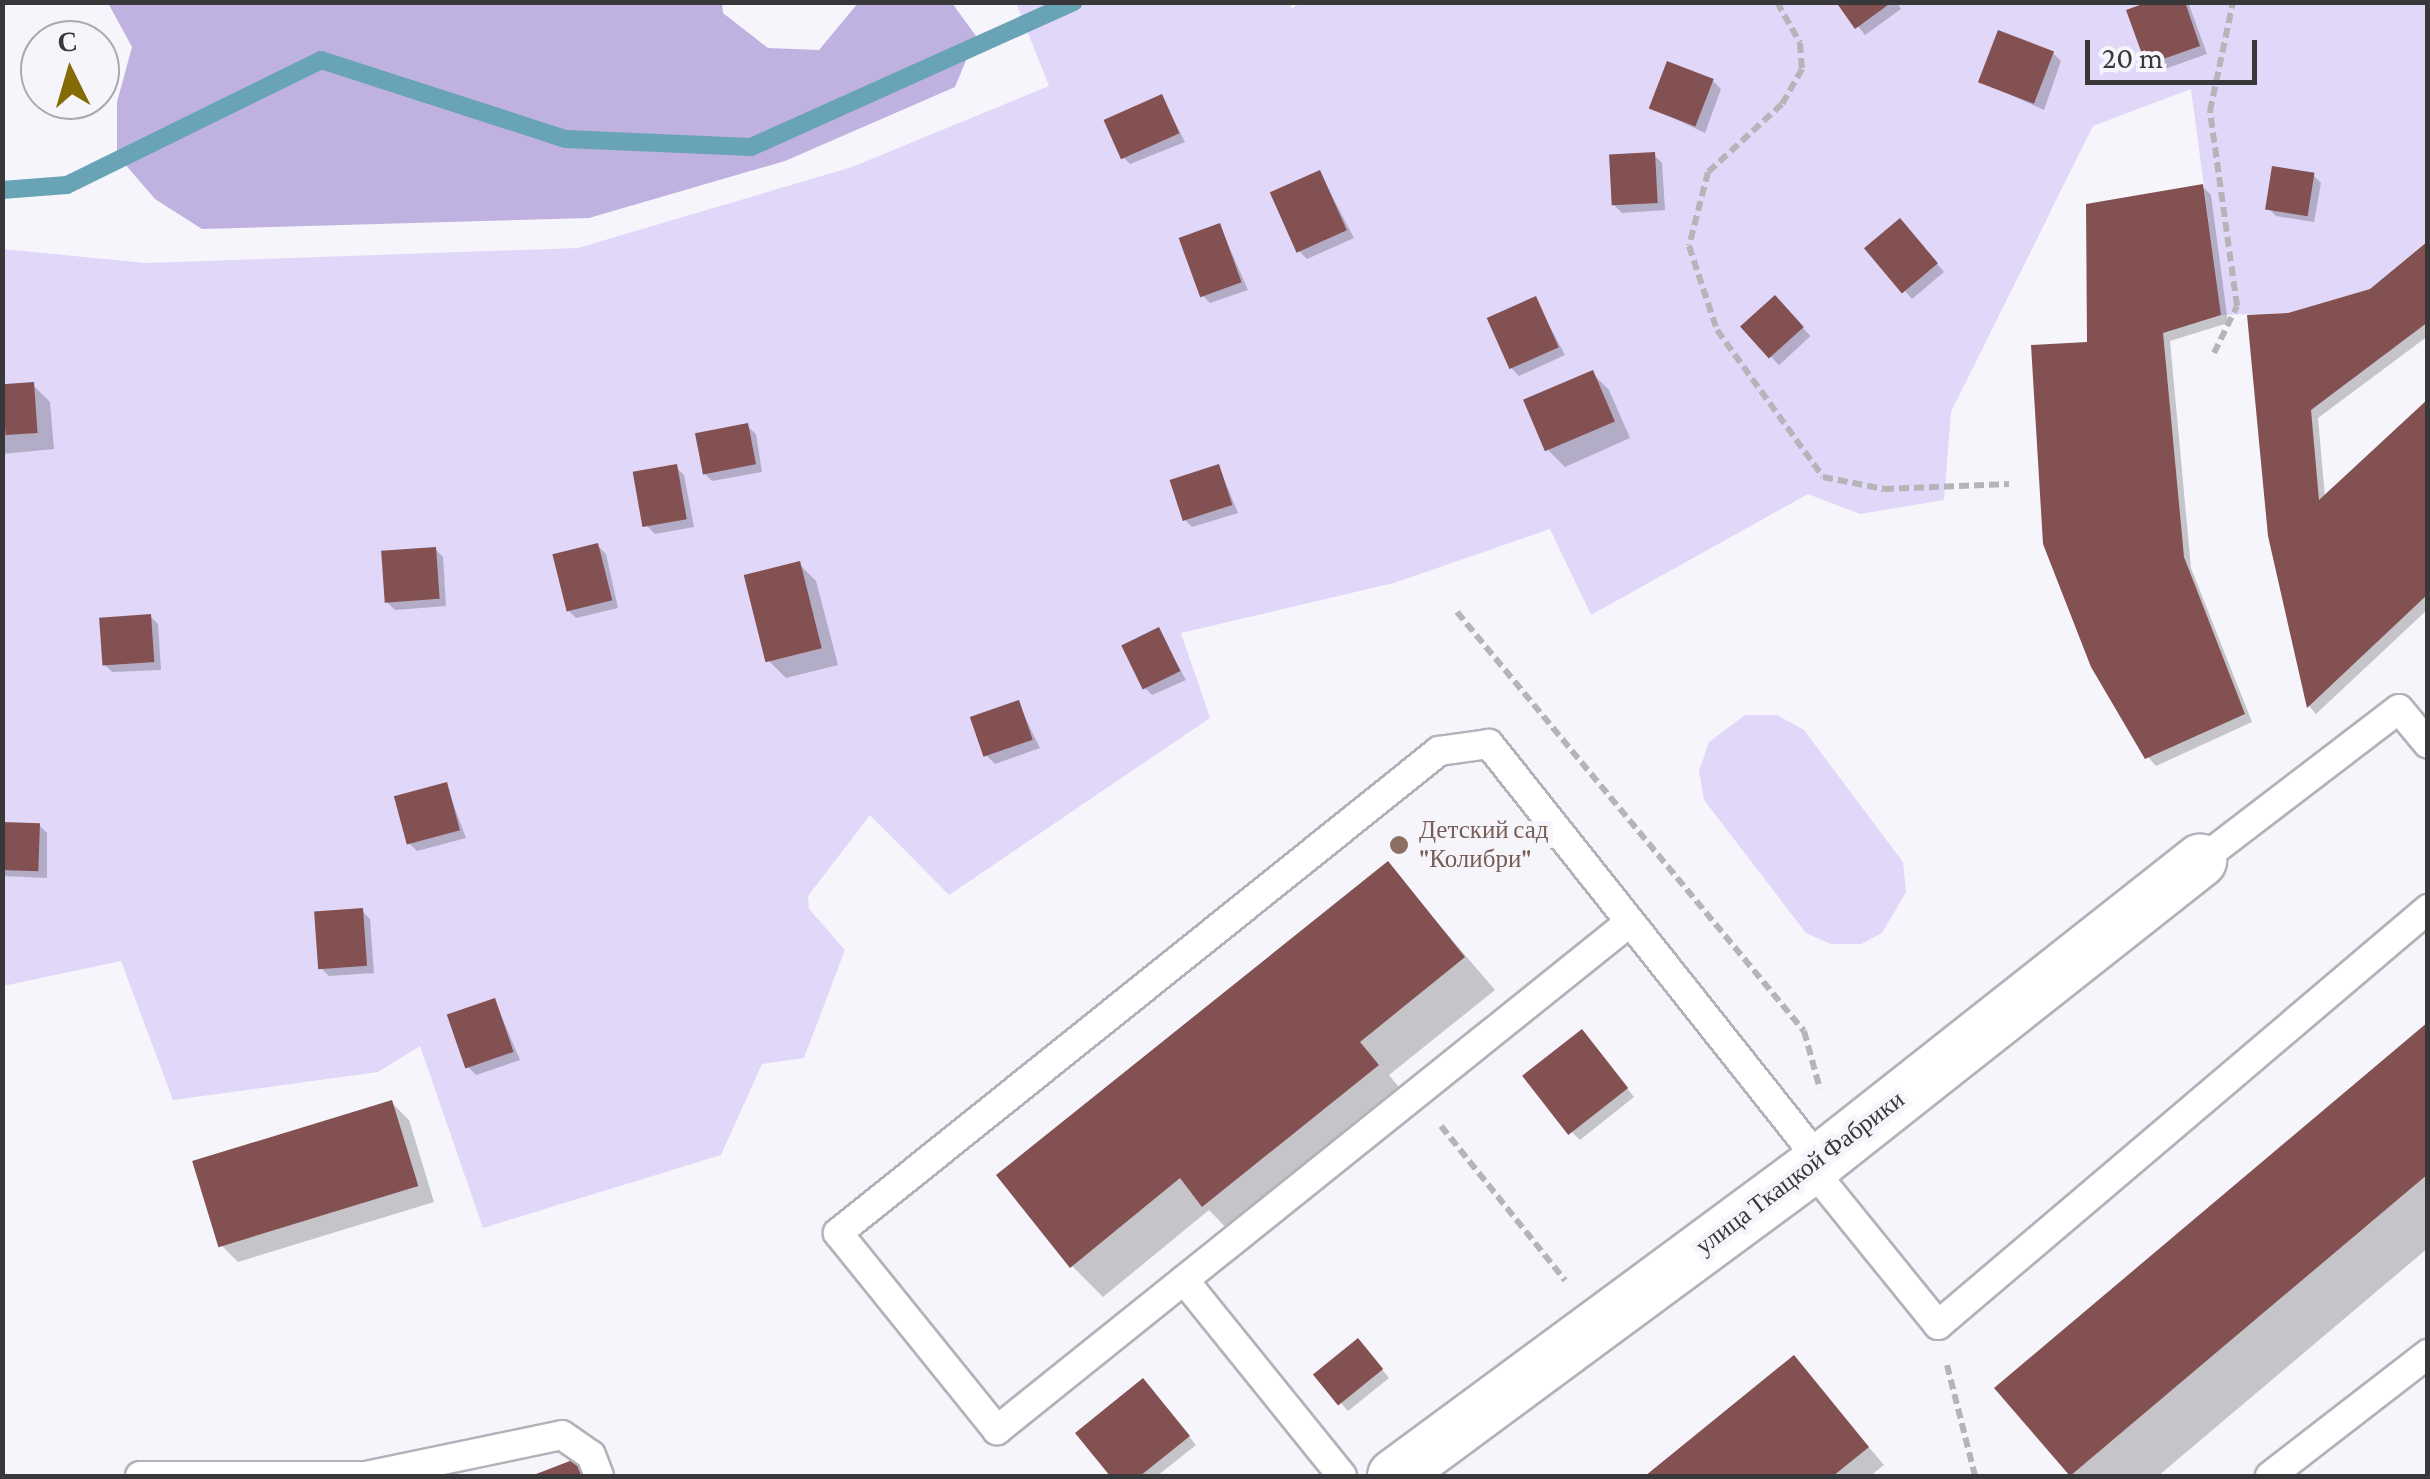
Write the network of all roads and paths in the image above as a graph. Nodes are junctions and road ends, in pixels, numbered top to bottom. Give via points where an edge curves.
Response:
1 (1777, 2) edge
2 (2233, 2) edge
3 (2214, 353) dead end
4 (2010, 484) dead end
5 (1457, 612) dead end
6 (2428, 744) edge
7 (2200, 860) joint
8 (2428, 910) edge
9 (1630, 922) junction
10 (1416, 1094) junction
11 (1822, 1159) junction
12 (1545, 1256) dead end
13 (1184, 1280) junction
14 (1938, 1325) junction
15 (2428, 1354) edge
16 (156, 1475) edge
17 (599, 1476) edge
18 (1342, 1476) edge
19 (1394, 1476) edge
20 (1974, 1476) edge
21 (2270, 1476) edge

1 - 4 path via 1800,43 1802,69 1782,104 1708,172 1689,246 1717,330 1823,477 1884,489
2 - 3 path via 2210,111 2237,306
5 - 11 path via 1804,1031
6 - 7 lane via 2398,709
7 - 11 street, улица Ткацкой Фабрики
8 - 14 lane
9 - 10 lane
9 - 11 lane
9 - 13 lane via 1489,744 1439,751 838,1233 997,1430
10 - 12 path
10 - 13 lane
11 - 14 lane
11 - 19 street, улица Ткацкой Фабрики
13 - 18 lane
14 - 20 path
15 - 21 lane
16 - 17 lane via 366,1476 562,1436 591,1455

